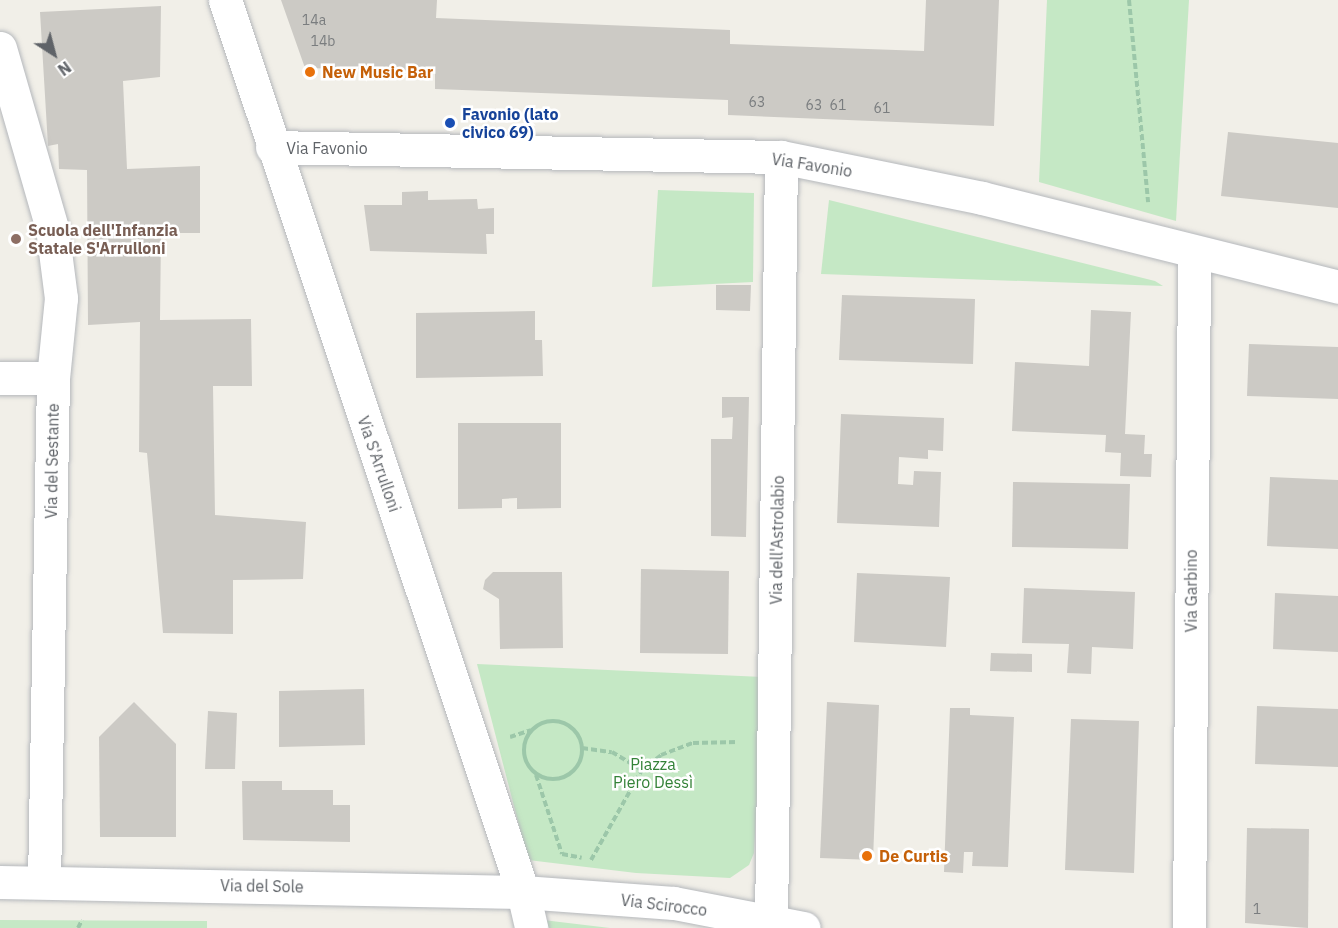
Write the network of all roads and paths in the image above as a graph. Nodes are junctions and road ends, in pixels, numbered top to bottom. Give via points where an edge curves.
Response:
1 (225, 0) edge
2 (1129, 0) edge
3 (0, 48) edge
4 (272, 147) junction
5 (781, 157) junction
6 (1152, 242) junction
7 (1194, 254) junction
8 (1338, 287) edge
9 (0, 378) edge
10 (53, 378) junction
11 (775, 742) junction
12 (582, 748) junction
13 (642, 770) junction
14 (535, 774) junction
15 (582, 858) junction
16 (0, 882) edge
17 (44, 882) junction
18 (524, 892) junction
19 (569, 894) junction
20 (771, 922) junction
21 (531, 928) edge
22 (804, 928) edge
23 (1189, 928) edge

1 - 4 street, Via S'Arrulloni
2 - 6 path
3 - 10 street, Via del Sestante via 52,228 61,298
4 - 5 street, Via Favonio
4 - 18 street, Via S'Arrulloni
5 - 6 street, Via Favonio via 981,198
5 - 11 street, Via dell'Astrolabio
6 - 7 street, Via Favonio
7 - 8 street, Via Favonio
7 - 23 street, Via Garbino
9 - 10 street
10 - 17 street, Via del Sestante
11 - 13 path via 693,743 661,755
11 - 20 street, Via dell'Astrolabio
12 - 13 path via 612,752
12 - 14 path via 582,758 571,773 553,779
12 - 14 path via 569,725 560,721 540,723 523,747 528,767
13 - 15 path via 592,861
14 - 15 path via 562,854
15 - 19 path via 582,867
16 - 17 street, Via del Sole
17 - 18 street, Via del Sole
18 - 19 street, Via Scirocco
18 - 21 street, Via S'Arrulloni
19 - 20 street, Via Scirocco via 674,903
20 - 22 street, Via Scirocco

